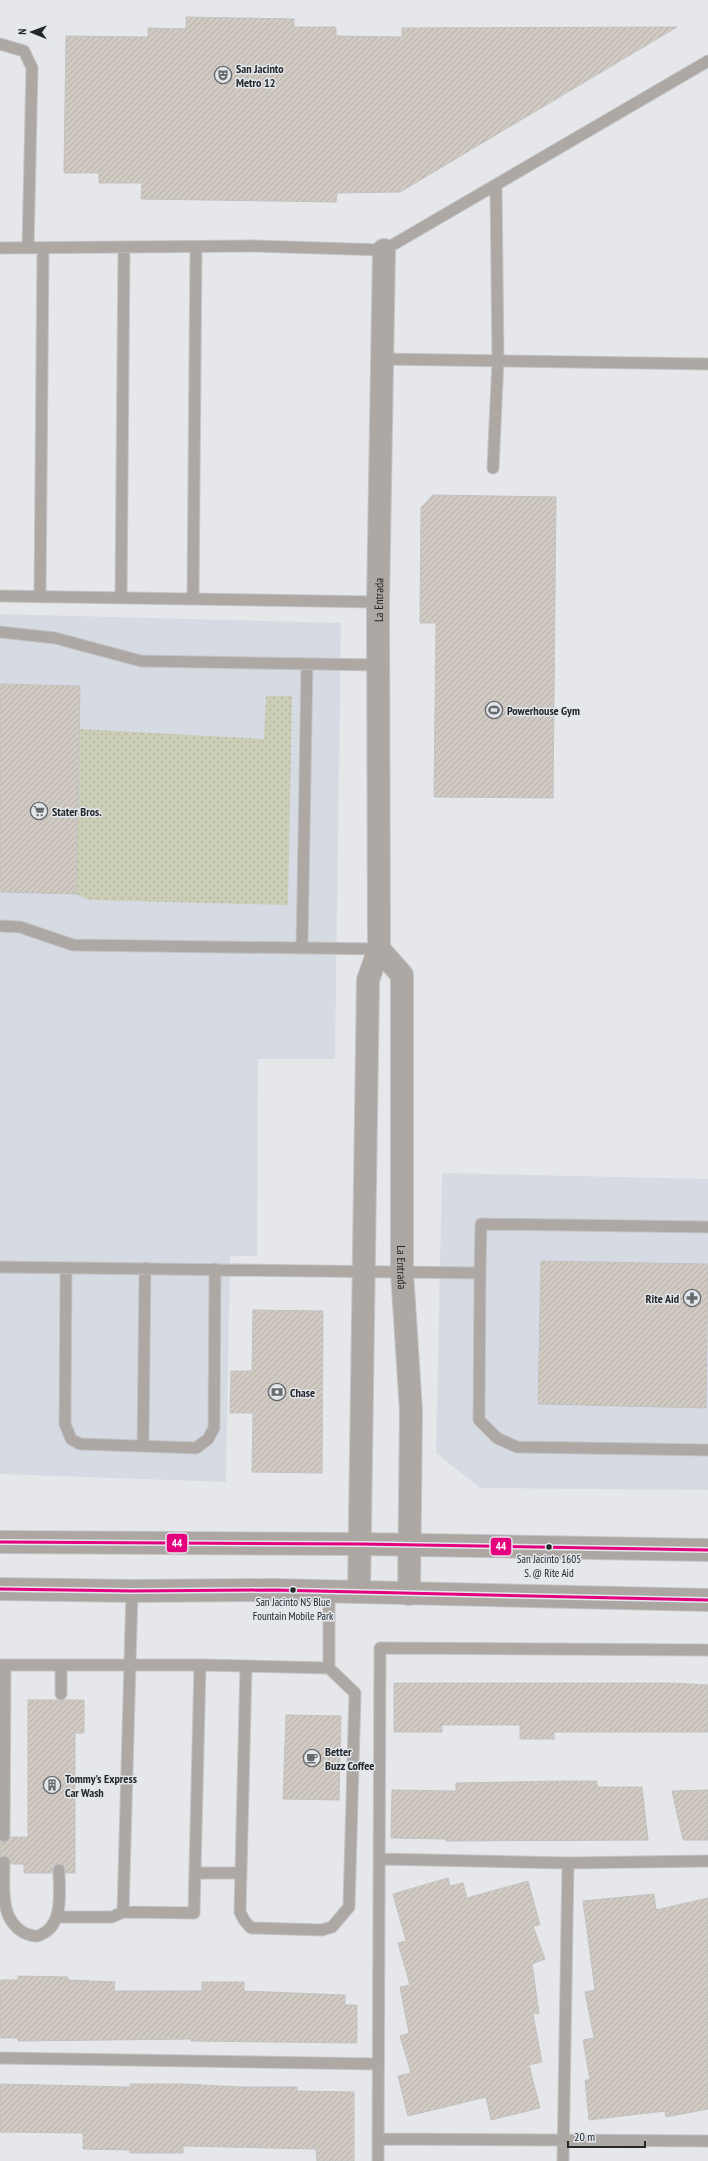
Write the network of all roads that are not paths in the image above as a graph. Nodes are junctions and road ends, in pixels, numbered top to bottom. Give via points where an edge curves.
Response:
1 (0, 44) edge
2 (708, 62) edge
3 (496, 185) junction
4 (196, 247) junction
5 (0, 248) edge
6 (28, 248) junction
7 (124, 248) junction
8 (43, 249) junction
9 (384, 250) junction
10 (382, 358) junction
11 (498, 360) junction
12 (708, 364) edge
13 (493, 468) dead end
14 (0, 596) edge
15 (40, 597) junction
16 (120, 598) junction
17 (193, 598) junction
18 (378, 602) junction
19 (0, 632) edge
20 (307, 664) junction
21 (378, 665) junction
22 (0, 926) edge
23 (302, 948) junction
24 (379, 949) junction
25 (708, 1227) edge
26 (0, 1267) edge
27 (66, 1268) junction
28 (145, 1268) junction
29 (215, 1269) junction
30 (364, 1272) junction
31 (402, 1272) junction
32 (480, 1273) junction
33 (143, 1446) junction
34 (708, 1450) edge
35 (0, 1542) edge
36 (360, 1544) junction
37 (410, 1545) junction
38 (708, 1550) edge
39 (0, 1589) edge
40 (132, 1591) junction
41 (329, 1592) junction
42 (359, 1592) junction
43 (409, 1594) junction
44 (708, 1600) edge
45 (708, 1650) edge
46 (2, 1665) edge
47 (61, 1665) junction
48 (128, 1665) junction
49 (200, 1665) junction
50 (246, 1666) junction
51 (329, 1668) junction
52 (61, 1694) dead end
53 (4, 1836) dead end
54 (380, 1859) junction
55 (4, 1862) dead end
56 (708, 1862) edge
57 (568, 1863) junction
58 (59, 1870) dead end
59 (195, 1873) junction
60 (240, 1874) junction
61 (123, 1912) junction
62 (57, 1917) junction
63 (0, 2058) edge
64 (378, 2064) junction
65 (378, 2139) junction
66 (563, 2139) junction
67 (708, 2140) edge
68 (378, 2161) edge
69 (563, 2161) edge

1 - 6 lane via 24,51 32,68
2 - 3 lane
3 - 9 lane
3 - 11 lane
4 - 7 lane
4 - 9 lane
4 - 17 lane
5 - 6 lane
6 - 8 lane
7 - 8 lane
7 - 16 lane
8 - 15 lane
9 - 10 street, La Entrada
10 - 11 lane
10 - 18 street, La Entrada
11 - 12 lane
11 - 13 lane
14 - 15 lane
15 - 16 lane
16 - 17 lane
17 - 18 lane
18 - 21 street, La Entrada
19 - 20 lane via 55,638 141,661
20 - 21 lane
20 - 23 lane
21 - 24 street, La Entrada
22 - 23 lane via 20,927 73,945
23 - 24 lane
24 - 30 street, La Entrada via 368,980
24 - 31 street, La Entrada via 402,975
25 - 32 lane via 481,1224
26 - 27 lane
27 - 28 lane
27 - 33 lane via 65,1424 71,1439 80,1444
28 - 29 lane
28 - 33 lane
29 - 30 lane
29 - 33 lane via 214,1428 208,1439 196,1448
30 - 31 lane
30 - 36 street, La Entrada
31 - 32 lane
31 - 37 street, La Entrada via 410,1411
32 - 34 lane via 479,1420 497,1438 517,1446
35 - 36 main road
36 - 37 main road
36 - 42 street, La Entrada
37 - 38 main road
37 - 43 street, La Entrada
39 - 40 main road
40 - 41 main road
40 - 48 lane
41 - 42 main road
41 - 51 lane
42 - 43 main road
43 - 44 main road
45 - 54 lane via 380,1648
46 - 47 lane
46 - 53 lane
47 - 48 lane
47 - 52 lane
48 - 49 lane
48 - 61 lane
49 - 50 lane
49 - 59 lane
50 - 51 lane
50 - 60 lane
51 - 60 lane via 355,1693 349,1906 332,1927 322,1930 251,1928 240,1912
54 - 57 lane
54 - 64 lane
55 - 62 lane via 5,1899 9,1917 17,1928 37,1937 50,1930
56 - 57 lane
57 - 66 lane
58 - 62 lane
59 - 60 lane
59 - 61 lane via 194,1913
61 - 62 lane via 112,1917
63 - 64 lane
64 - 65 lane
65 - 66 lane
65 - 68 lane
66 - 67 lane
66 - 69 lane

